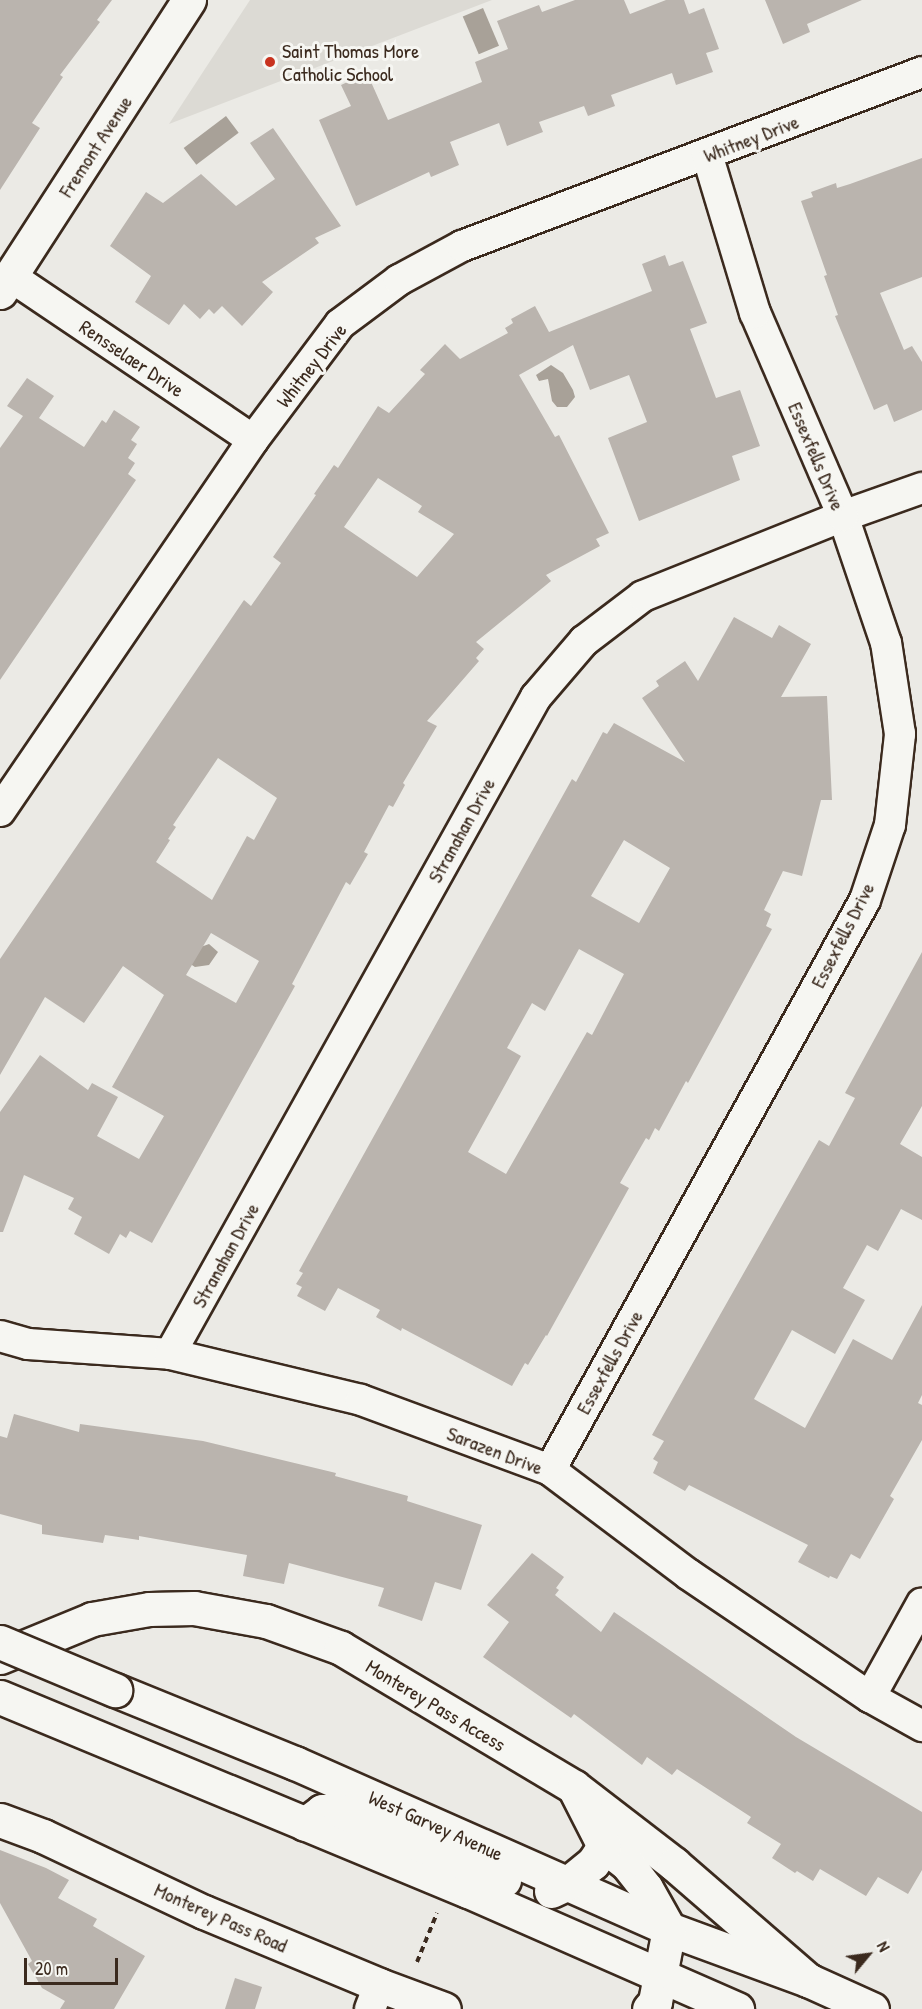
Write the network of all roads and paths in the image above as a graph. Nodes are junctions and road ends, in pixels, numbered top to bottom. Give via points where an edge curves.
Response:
1 (189, 0) edge
2 (922, 72) edge
3 (707, 154) junction
4 (5, 284) edge
5 (253, 440) junction
6 (922, 488) edge
7 (843, 516) junction
8 (0, 811) edge
9 (0, 1336) edge
10 (170, 1354) junction
11 (550, 1470) junction
12 (922, 1603) edge
13 (0, 1642) edge
14 (0, 1657) edge
15 (870, 1696) junction
16 (0, 1697) edge
17 (922, 1726) edge
18 (574, 1788) junction
19 (0, 1820) edge
20 (305, 1824) junction
21 (604, 1846) junction
22 (568, 1883) junction
23 (438, 1910) dead end
24 (669, 1929) junction
25 (417, 1962) dead end
26 (659, 1974) junction
27 (810, 1981) junction
28 (375, 1997) edge
29 (444, 2009) edge
30 (649, 2009) edge
31 (737, 2009) edge
32 (872, 2009) edge

1 - 4 main road, Fremont Avenue
2 - 3 street, Whitney Drive
3 - 5 street, Whitney Drive via 462,246 399,280 340,324
3 - 7 street, Essexfells Drive via 755,313
4 - 5 street, Rensselaer Drive
5 - 8 street, Whitney Drive
6 - 7 street, Stranahan Drive
7 - 10 street, Stranahan Drive via 643,597 584,641 536,697
7 - 11 street, Essexfells Drive via 886,643 897,711 900,734 890,825 865,900
9 - 10 street, Sarazen Drive via 28,1344
10 - 11 street, Sarazen Drive via 361,1400
11 - 15 street, Sarazen Drive via 688,1574
12 - 15 street
13 - 22 main road, West Garvey Avenue, bridge via 295,1763
14 - 18 main road, Monterey Pass Access via 92,1619 149,1609 195,1608 266,1621 341,1648
15 - 17 street, Sarazen Drive
16 - 20 main road
18 - 21 main road
18 - 27 main road, Monterey Pass Access via 674,1864
19 - 28 main road, Monterey Pass Road via 43,1836
20 - 22 main road via 322,1812 340,1811 519,1886 554,1892
20 - 26 main road
21 - 22 main road via 593,1863
21 - 24 main road via 628,1865
22 - 24 main road, West Garvey Avenue
23 - 25 path
24 - 26 main road
24 - 27 main road, West Garvey Avenue
26 - 30 main road
26 - 31 main road
27 - 32 main road, West Garvey Avenue
28 - 29 main road, Monterey Pass Road

